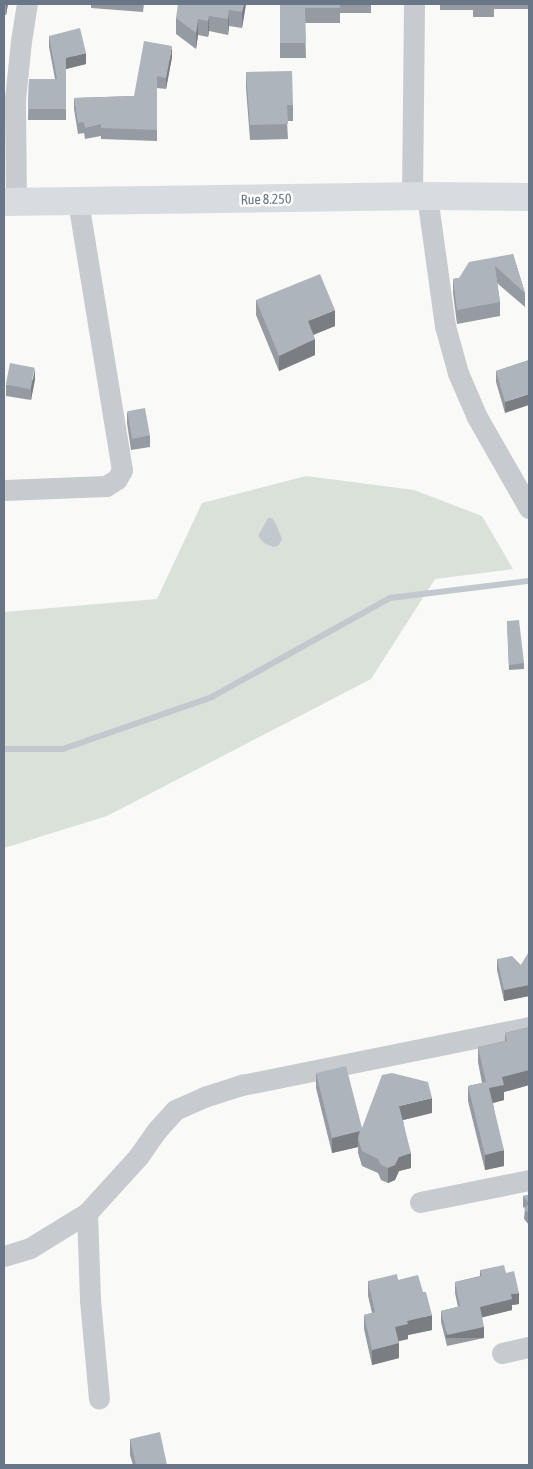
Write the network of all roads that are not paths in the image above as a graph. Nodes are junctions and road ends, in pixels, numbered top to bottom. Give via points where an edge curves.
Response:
1 (27, 4) edge
2 (414, 4) edge
3 (419, 196) junction
4 (529, 198) edge
5 (10, 202) edge
6 (78, 202) junction
7 (4, 490) edge
8 (529, 508) edge
9 (529, 1027) edge
10 (529, 1180) edge
11 (420, 1202) dead end
12 (87, 1213) junction
13 (4, 1256) edge
14 (529, 1347) edge
15 (502, 1353) dead end
16 (99, 1399) dead end

1 - 5 street via 15,99
2 - 3 street
3 - 4 highway, Rue 8.250
3 - 6 highway, Rue 8.250
3 - 8 street via 445,326 458,373 477,416
5 - 6 highway, Rue 8.250
6 - 7 street via 122,470 117,479 106,486
9 - 12 street via 242,1086 204,1097 175,1110
10 - 11 street
12 - 13 street via 30,1248
12 - 16 street via 90,1300
14 - 15 street

